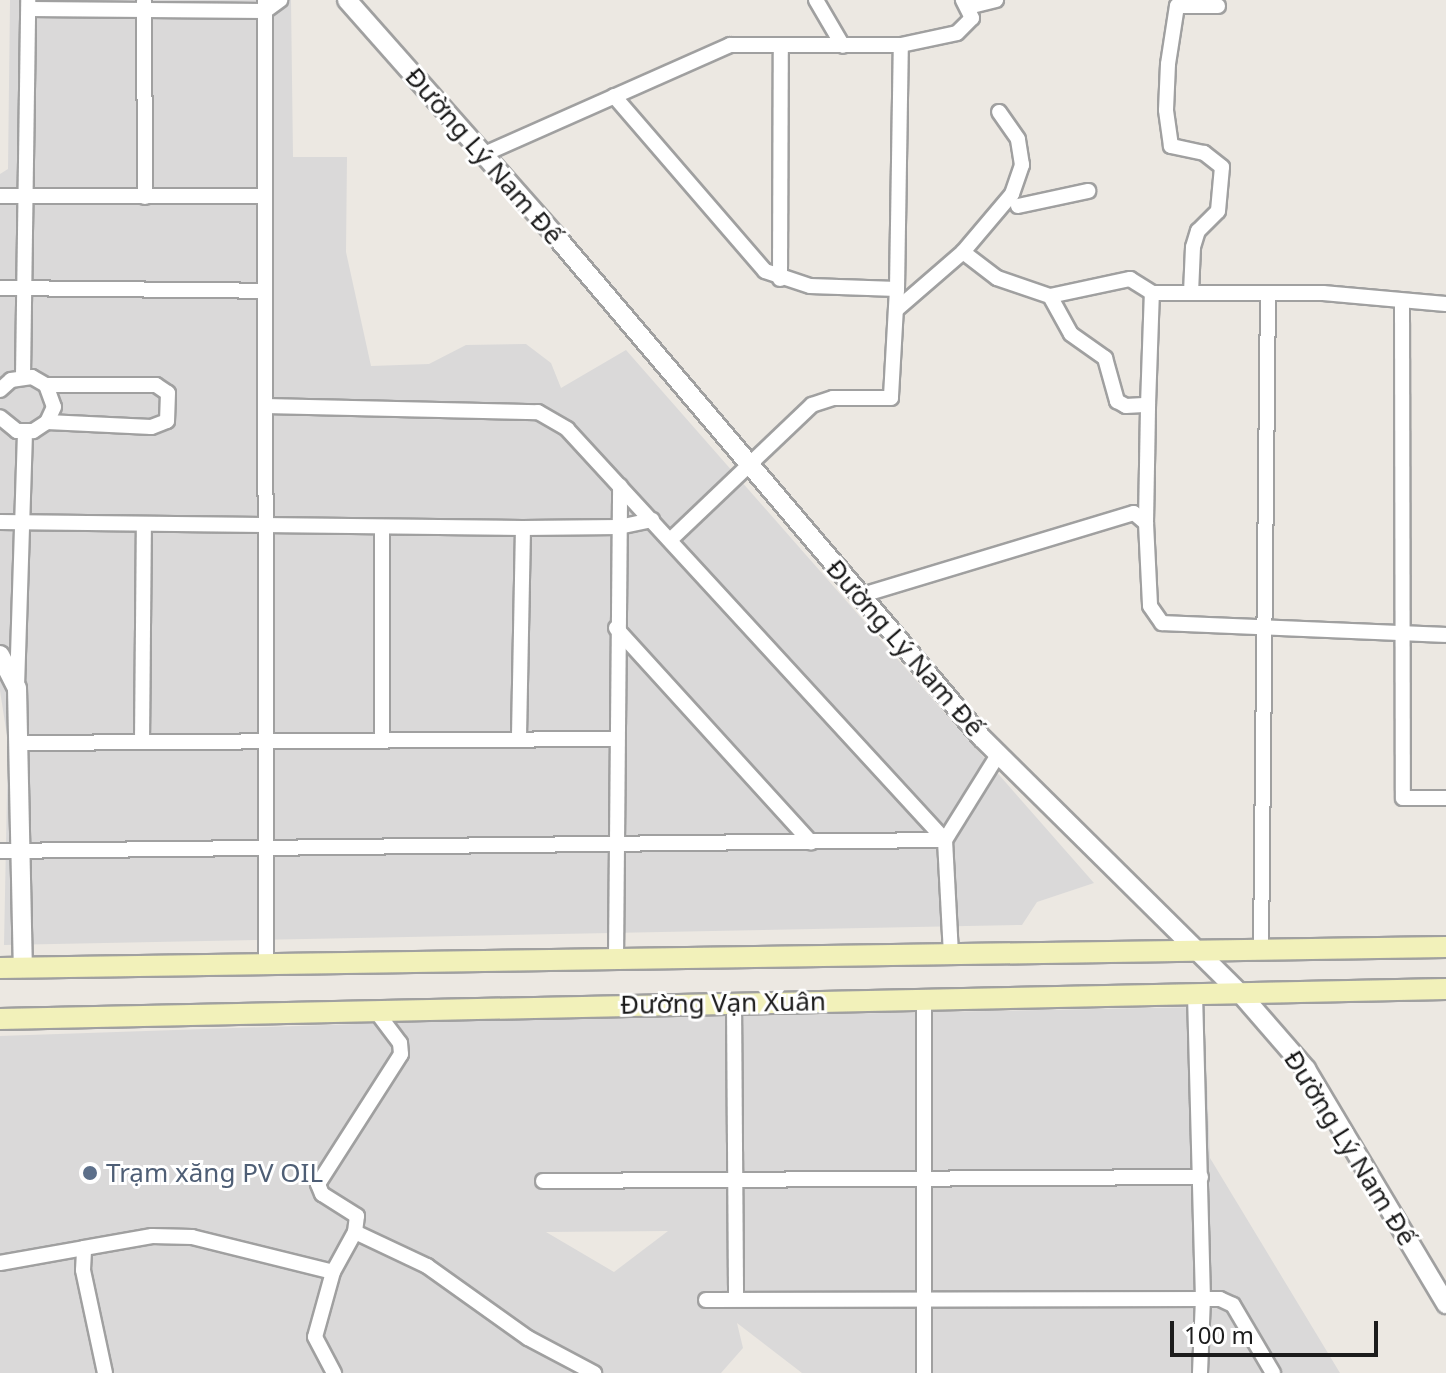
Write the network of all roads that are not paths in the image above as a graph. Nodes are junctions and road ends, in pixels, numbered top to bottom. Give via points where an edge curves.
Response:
1 (280, 0) edge
2 (347, 0) edge
3 (816, 0) edge
4 (996, 0) edge
5 (144, 4) edge
6 (966, 4) edge
7 (28, 5) edge
8 (265, 6) edge
9 (1218, 6) dead end
10 (901, 45) junction
11 (781, 46) junction
12 (843, 46) junction
13 (614, 96) junction
14 (999, 112) dead end
15 (482, 155) junction
16 (1088, 191) dead end
17 (0, 196) edge
18 (265, 196) junction
19 (24, 197) junction
20 (145, 197) junction
21 (1010, 208) junction
22 (963, 252) junction
23 (780, 279) junction
24 (0, 288) edge
25 (25, 288) junction
26 (897, 289) junction
27 (265, 291) junction
28 (1152, 293) junction
29 (1191, 293) junction
30 (1268, 293) junction
31 (1050, 296) junction
32 (1402, 303) junction
33 (1446, 304) edge
34 (896, 310) junction
35 (23, 376) junction
36 (46, 385) junction
37 (2, 386) edge
38 (1148, 405) junction
39 (265, 406) junction
40 (1, 421) edge
41 (47, 422) junction
42 (25, 433) junction
43 (748, 467) junction
44 (620, 486) junction
45 (652, 520) junction
46 (0, 522) edge
47 (25, 522) junction
48 (1146, 523) junction
49 (265, 524) junction
50 (144, 526) junction
51 (382, 527) junction
52 (619, 527) junction
53 (523, 528) junction
54 (670, 540) junction
55 (859, 596) junction
56 (616, 628) junction
57 (1267, 628) junction
58 (1404, 635) junction
59 (1446, 635) edge
60 (0, 655) edge
61 (17, 688) junction
62 (519, 736) junction
63 (382, 737) junction
64 (614, 739) junction
65 (265, 741) junction
66 (142, 742) junction
67 (21, 743) junction
68 (998, 755) junction
69 (1446, 798) edge
70 (945, 840) junction
71 (811, 842) junction
72 (614, 843) junction
73 (265, 849) junction
74 (0, 851) edge
75 (23, 851) junction
76 (1446, 947) edge
77 (1261, 948) junction
78 (1192, 949) junction
79 (951, 953) junction
80 (616, 958) junction
81 (266, 964) junction
82 (0, 968) edge
83 (23, 968) junction
84 (1446, 989) edge
85 (1240, 993) junction
86 (1195, 994) junction
87 (924, 999) junction
88 (734, 1003) junction
89 (375, 1010) junction
90 (0, 1019) edge
91 (927, 1177) junction
92 (1201, 1177) junction
93 (736, 1179) junction
94 (543, 1181) dead end
95 (355, 1232) junction
96 (84, 1248) junction
97 (0, 1263) edge
98 (333, 1272) junction
99 (736, 1298) junction
100 (1203, 1298) junction
101 (923, 1299) junction
102 (706, 1300) dead end
103 (1446, 1304) edge
104 (105, 1373) edge
105 (334, 1373) edge
106 (594, 1373) edge
107 (924, 1373) edge
108 (1200, 1373) edge
109 (1273, 1373) edge

1 - 8 street
2 - 15 street, Đường Lý Nam Đế
3 - 12 street
4 - 6 street
5 - 7 street
5 - 8 street
5 - 20 street
6 - 10 street via 971,23 957,33
7 - 19 street
8 - 18 street
9 - 29 street via 1177,6 1168,64 1166,120 1171,146 1204,153 1222,167 1218,211 1198,231 1193,247
10 - 12 street
10 - 26 street
11 - 12 street
11 - 13 street via 730,45
11 - 23 street
13 - 15 street
13 - 23 street via 751,261
14 - 21 street via 1018,139 1022,165
15 - 43 street, Đường Lý Nam Đế
16 - 21 street
17 - 19 street
18 - 20 street
18 - 27 street
19 - 20 street
19 - 25 street
21 - 22 street
22 - 31 street via 997,278
22 - 34 street
23 - 26 street via 810,286
24 - 25 street
25 - 27 street
25 - 35 street
26 - 34 street
27 - 39 street
28 - 29 street
28 - 31 street via 1130,279
28 - 38 street
29 - 30 street
30 - 32 street
30 - 57 street
31 - 38 street via 1071,334 1105,358 1119,403
32 - 33 street
32 - 58 street
34 - 43 street via 891,398 822,400
35 - 36 street
35 - 37 street
36 - 41 street via 53,399
36 - 41 street via 156,385 168,393 167,421 151,427
38 - 48 street
39 - 44 street via 538,412 567,429
39 - 49 street
40 - 42 street
41 - 42 street
42 - 47 street
43 - 54 street
43 - 55 street, Đường Lý Nam Đế
44 - 45 street
44 - 52 street
45 - 52 street
45 - 54 street
46 - 47 street
47 - 50 street
47 - 61 street
48 - 55 street via 1134,513 1055,533
48 - 57 street via 1150,606 1157,619 1171,625
49 - 50 street
49 - 51 street
49 - 65 street
50 - 66 street
51 - 53 street
51 - 63 street
52 - 53 street
52 - 56 street
53 - 62 street
54 - 70 street
55 - 68 street, Đường Lý Nam Đế
56 - 64 street
56 - 71 street
57 - 58 street
57 - 77 street
58 - 59 street
58 - 69 street via 1403,798
60 - 61 street
61 - 67 street
62 - 63 street
62 - 64 street
63 - 65 street
64 - 72 street
65 - 66 street
65 - 73 street
66 - 67 street
67 - 75 street
68 - 70 street
68 - 78 street, Đường Lý Nam Đế
70 - 71 street
70 - 79 street
71 - 72 street
72 - 73 street
72 - 80 street
73 - 75 street
73 - 81 street
74 - 75 street
75 - 83 street
76 - 77 main road, Đường Vạn Xuân
77 - 78 main road, Đường Vạn Xuân
78 - 79 main road, Đường Vạn Xuân
78 - 85 street, Đường Lý Nam Đế
79 - 80 main road, Đường Vạn Xuân
80 - 81 main road, Đường Vạn Xuân
81 - 83 main road, Đường Vạn Xuân
82 - 83 main road, Đường Vạn Xuân
84 - 85 main road, Đường Vạn Xuân
85 - 86 main road, Đường Vạn Xuân
85 - 103 street, Đường Lý Nam Đế via 1306,1069
86 - 87 main road, Đường Vạn Xuân
86 - 92 street
87 - 88 main road, Đường Vạn Xuân
87 - 91 street
88 - 89 main road, Đường Vạn Xuân
88 - 93 street
89 - 90 main road, Đường Vạn Xuân
89 - 95 street via 400,1043 401,1054 318,1184 322,1194 357,1216
91 - 92 street
91 - 93 street
91 - 101 street
92 - 100 street
93 - 94 street
93 - 99 street
95 - 98 street
95 - 106 street via 427,1266 528,1338
96 - 97 street
96 - 98 street via 152,1236 192,1237
96 - 104 street via 83,1270
98 - 105 street via 315,1337
99 - 101 street
99 - 102 street
100 - 101 street
100 - 108 street
100 - 109 street via 1233,1305
101 - 107 street

